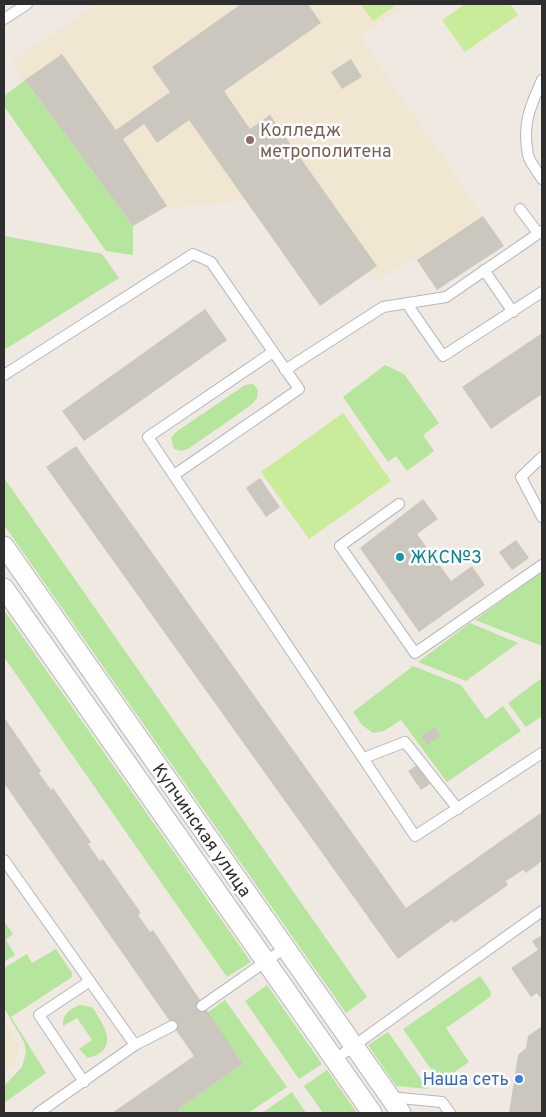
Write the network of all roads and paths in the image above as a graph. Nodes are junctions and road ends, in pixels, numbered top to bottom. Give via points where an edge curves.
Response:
1 (26, 4) edge
2 (4, 19) edge
3 (542, 80) edge
4 (542, 179) edge
5 (520, 209) dead end
6 (540, 232) edge
7 (484, 270) junction
8 (542, 292) edge
9 (407, 304) junction
10 (512, 312) junction
11 (273, 352) junction
12 (285, 370) junction
13 (4, 375) edge
14 (542, 457) edge
15 (174, 475) junction
16 (399, 504) dead end
17 (542, 516) edge
18 (4, 546) edge
19 (542, 565) edge
20 (4, 588) edge
21 (542, 753) edge
22 (364, 758) junction
23 (458, 809) junction
24 (4, 860) edge
25 (542, 911) edge
26 (285, 948) junction
27 (266, 962) junction
28 (90, 981) junction
29 (202, 1006) dead end
30 (172, 1026) dead end
31 (135, 1044) junction
32 (354, 1046) junction
33 (334, 1060) junction
34 (84, 1082) junction
35 (389, 1097) junction
36 (38, 1113) edge
37 (372, 1113) edge
38 (401, 1113) edge
39 (450, 1113) edge

1 - 2 lane
3 - 4 lane via 526,119 528,157
5 - 6 lane
6 - 7 lane
7 - 9 lane via 446,297
7 - 10 lane
8 - 10 lane
9 - 10 lane via 443,356
9 - 12 lane via 382,307
11 - 12 lane
11 - 13 lane via 211,262 193,254
11 - 15 lane via 148,437
12 - 15 lane via 299,389
14 - 17 lane via 521,477
15 - 22 lane
16 - 19 lane via 340,546 415,653
18 - 26 street, Купчинская улица
20 - 27 street, Купчинская улица
21 - 23 lane
22 - 23 lane via 405,742
22 - 23 lane via 415,836
24 - 28 lane
25 - 32 lane
26 - 27 lane
26 - 32 street, Купчинская улица
27 - 29 lane
27 - 33 street, Купчинская улица
28 - 31 lane
28 - 34 lane via 39,1015
30 - 31 lane
31 - 34 lane
32 - 33 lane
32 - 35 street, Купчинская улица
33 - 37 street, Купчинская улица
34 - 36 lane
35 - 38 street, Купчинская улица
35 - 39 lane via 442,1102

